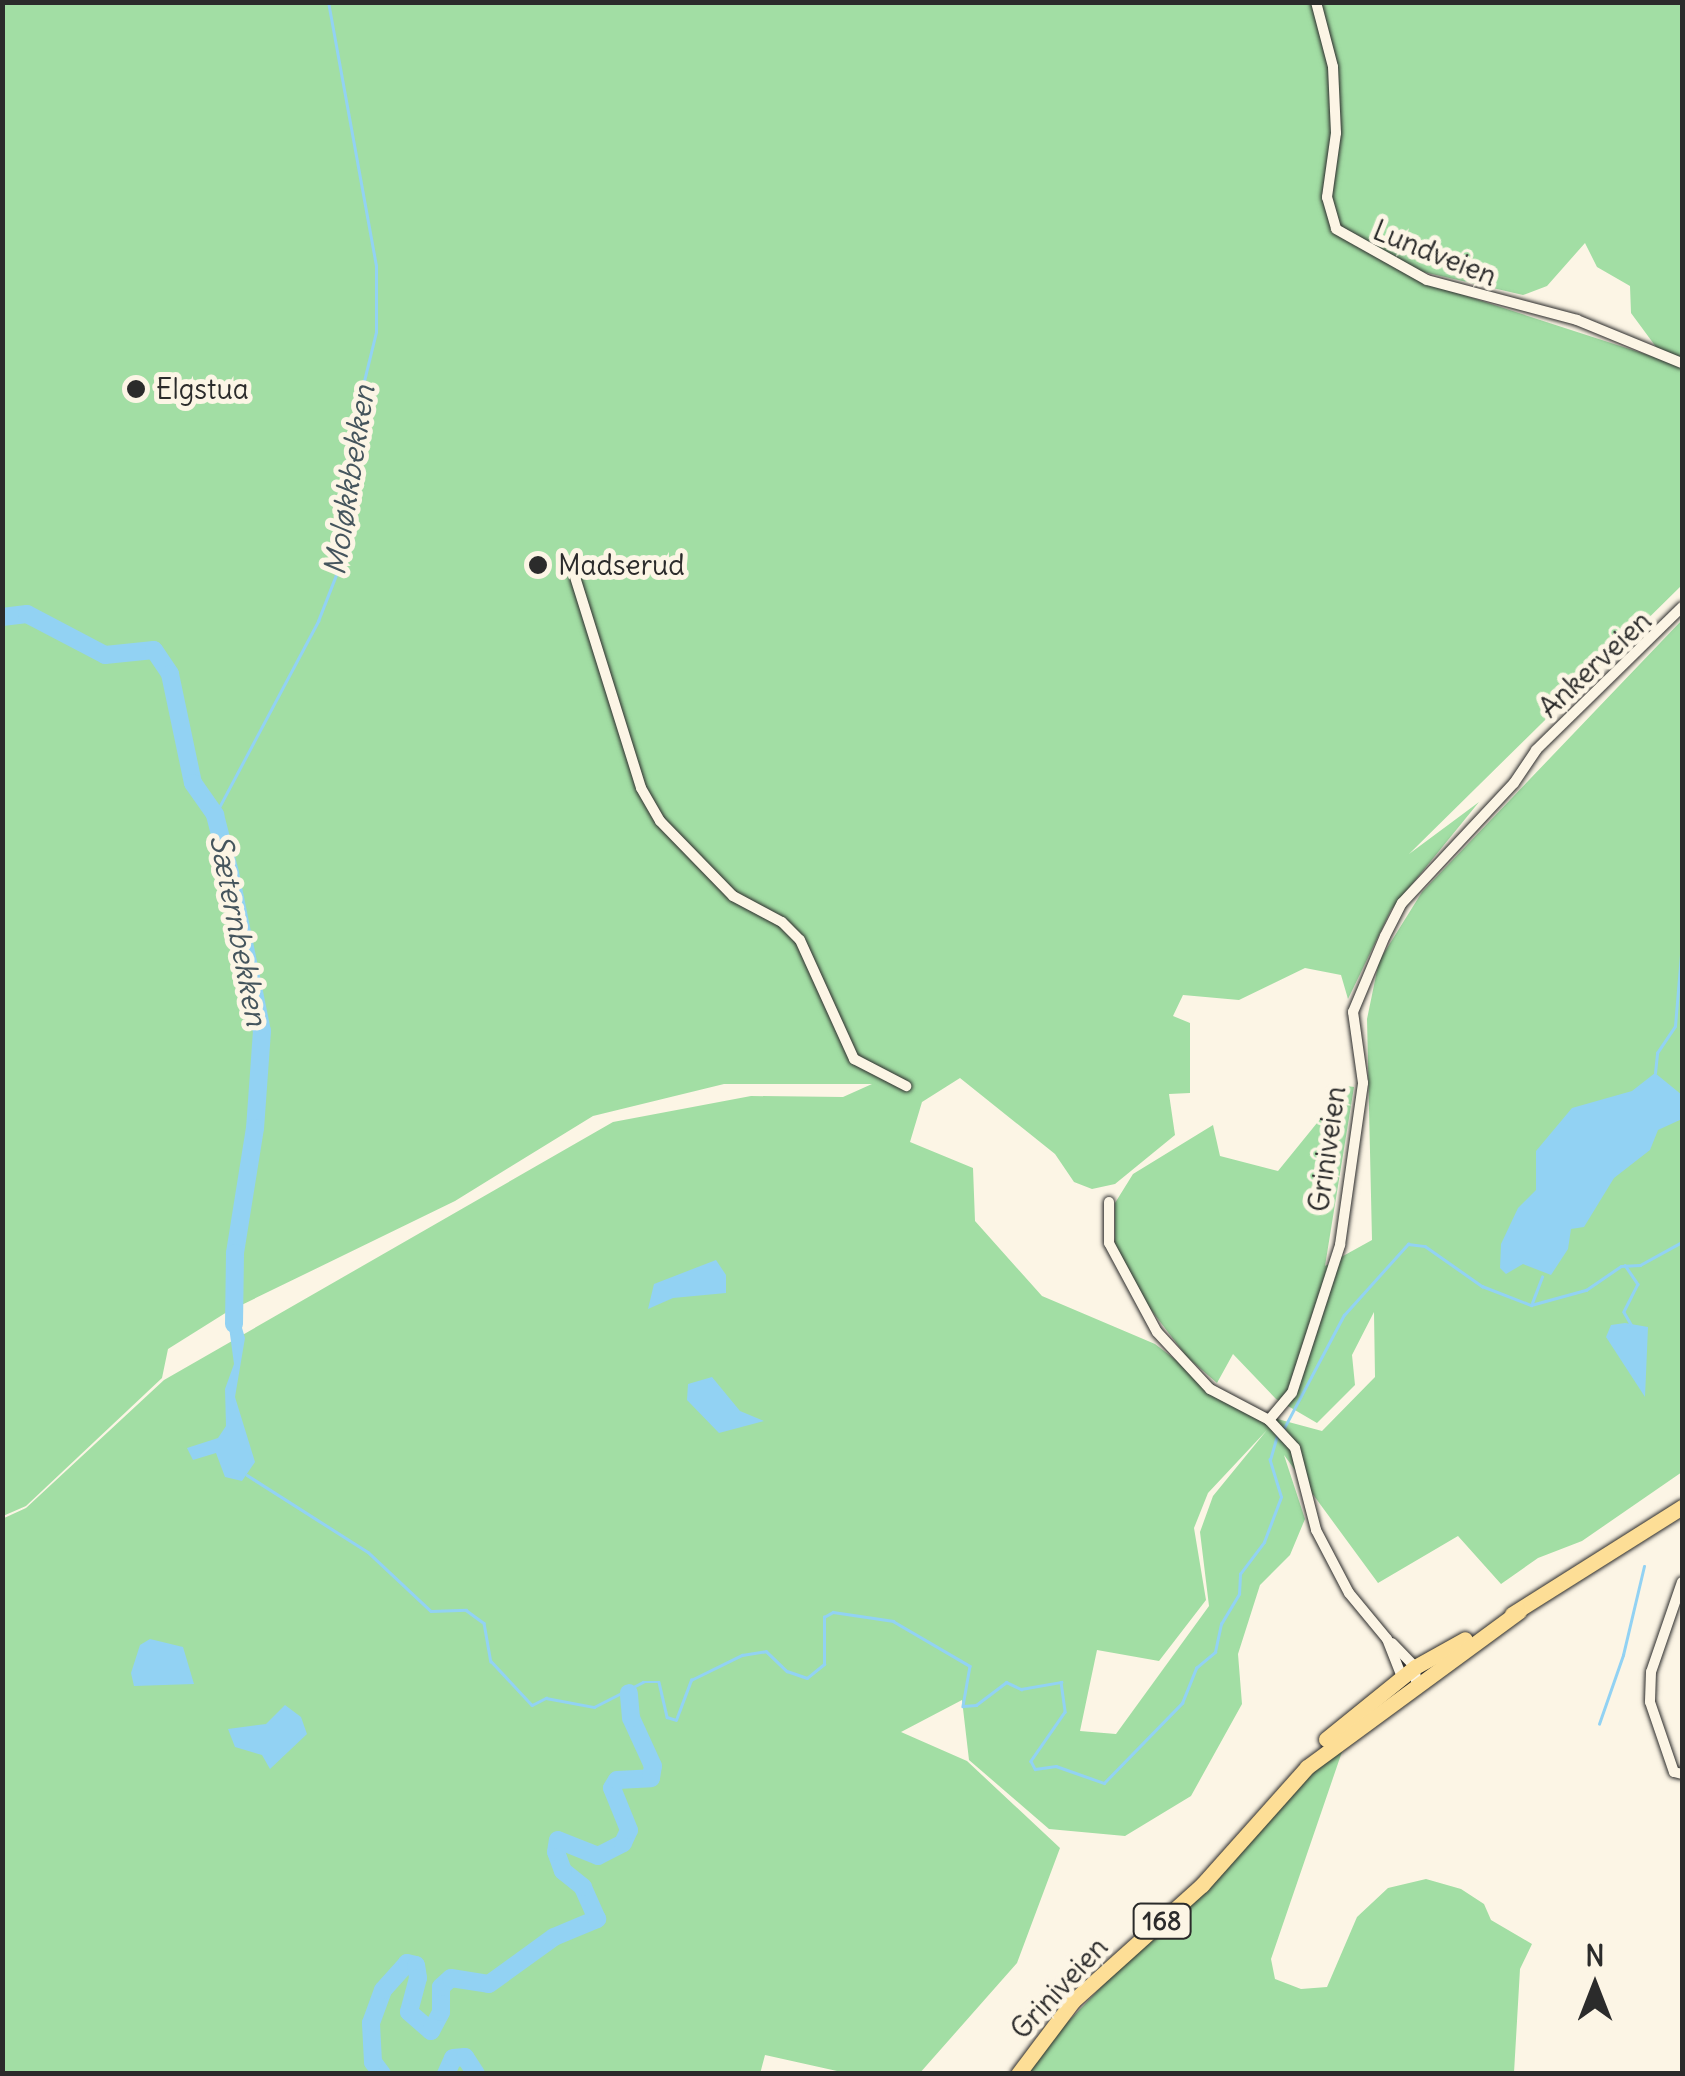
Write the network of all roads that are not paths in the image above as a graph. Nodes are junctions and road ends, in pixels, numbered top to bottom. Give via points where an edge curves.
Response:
1 (1316, 2) edge
2 (1682, 362) edge
3 (575, 577) dead end
4 (1682, 607) edge
5 (1536, 750) joint
6 (906, 1086) dead end
7 (1109, 1202) dead end
8 (1277, 1427) junction
9 (1682, 1507) edge
10 (1682, 1582) edge
11 (1411, 1675) junction
12 (1682, 1774) edge
13 (1018, 2074) edge

1 - 2 street, Lundveien via 1333,67 1335,155 1327,197 1336,229 1427,280 1577,320
3 - 6 street via 641,788 660,821 733,896 782,922 800,940 854,1059
4 - 5 street, Ankerveien
5 - 8 street, Griniveien via 1514,783 1402,903 1358,994 1353,1012 1363,1083 1340,1245
7 - 8 street via 1109,1243 1157,1332 1210,1388
8 - 11 street via 1295,1448 1316,1530 1350,1593
9 - 11 main road, Griniveien / 168
10 - 12 street via 1651,1672 1650,1702 1674,1772
11 - 13 main road, Griniveien / 168 via 1307,1767 1202,1885 1074,2001

